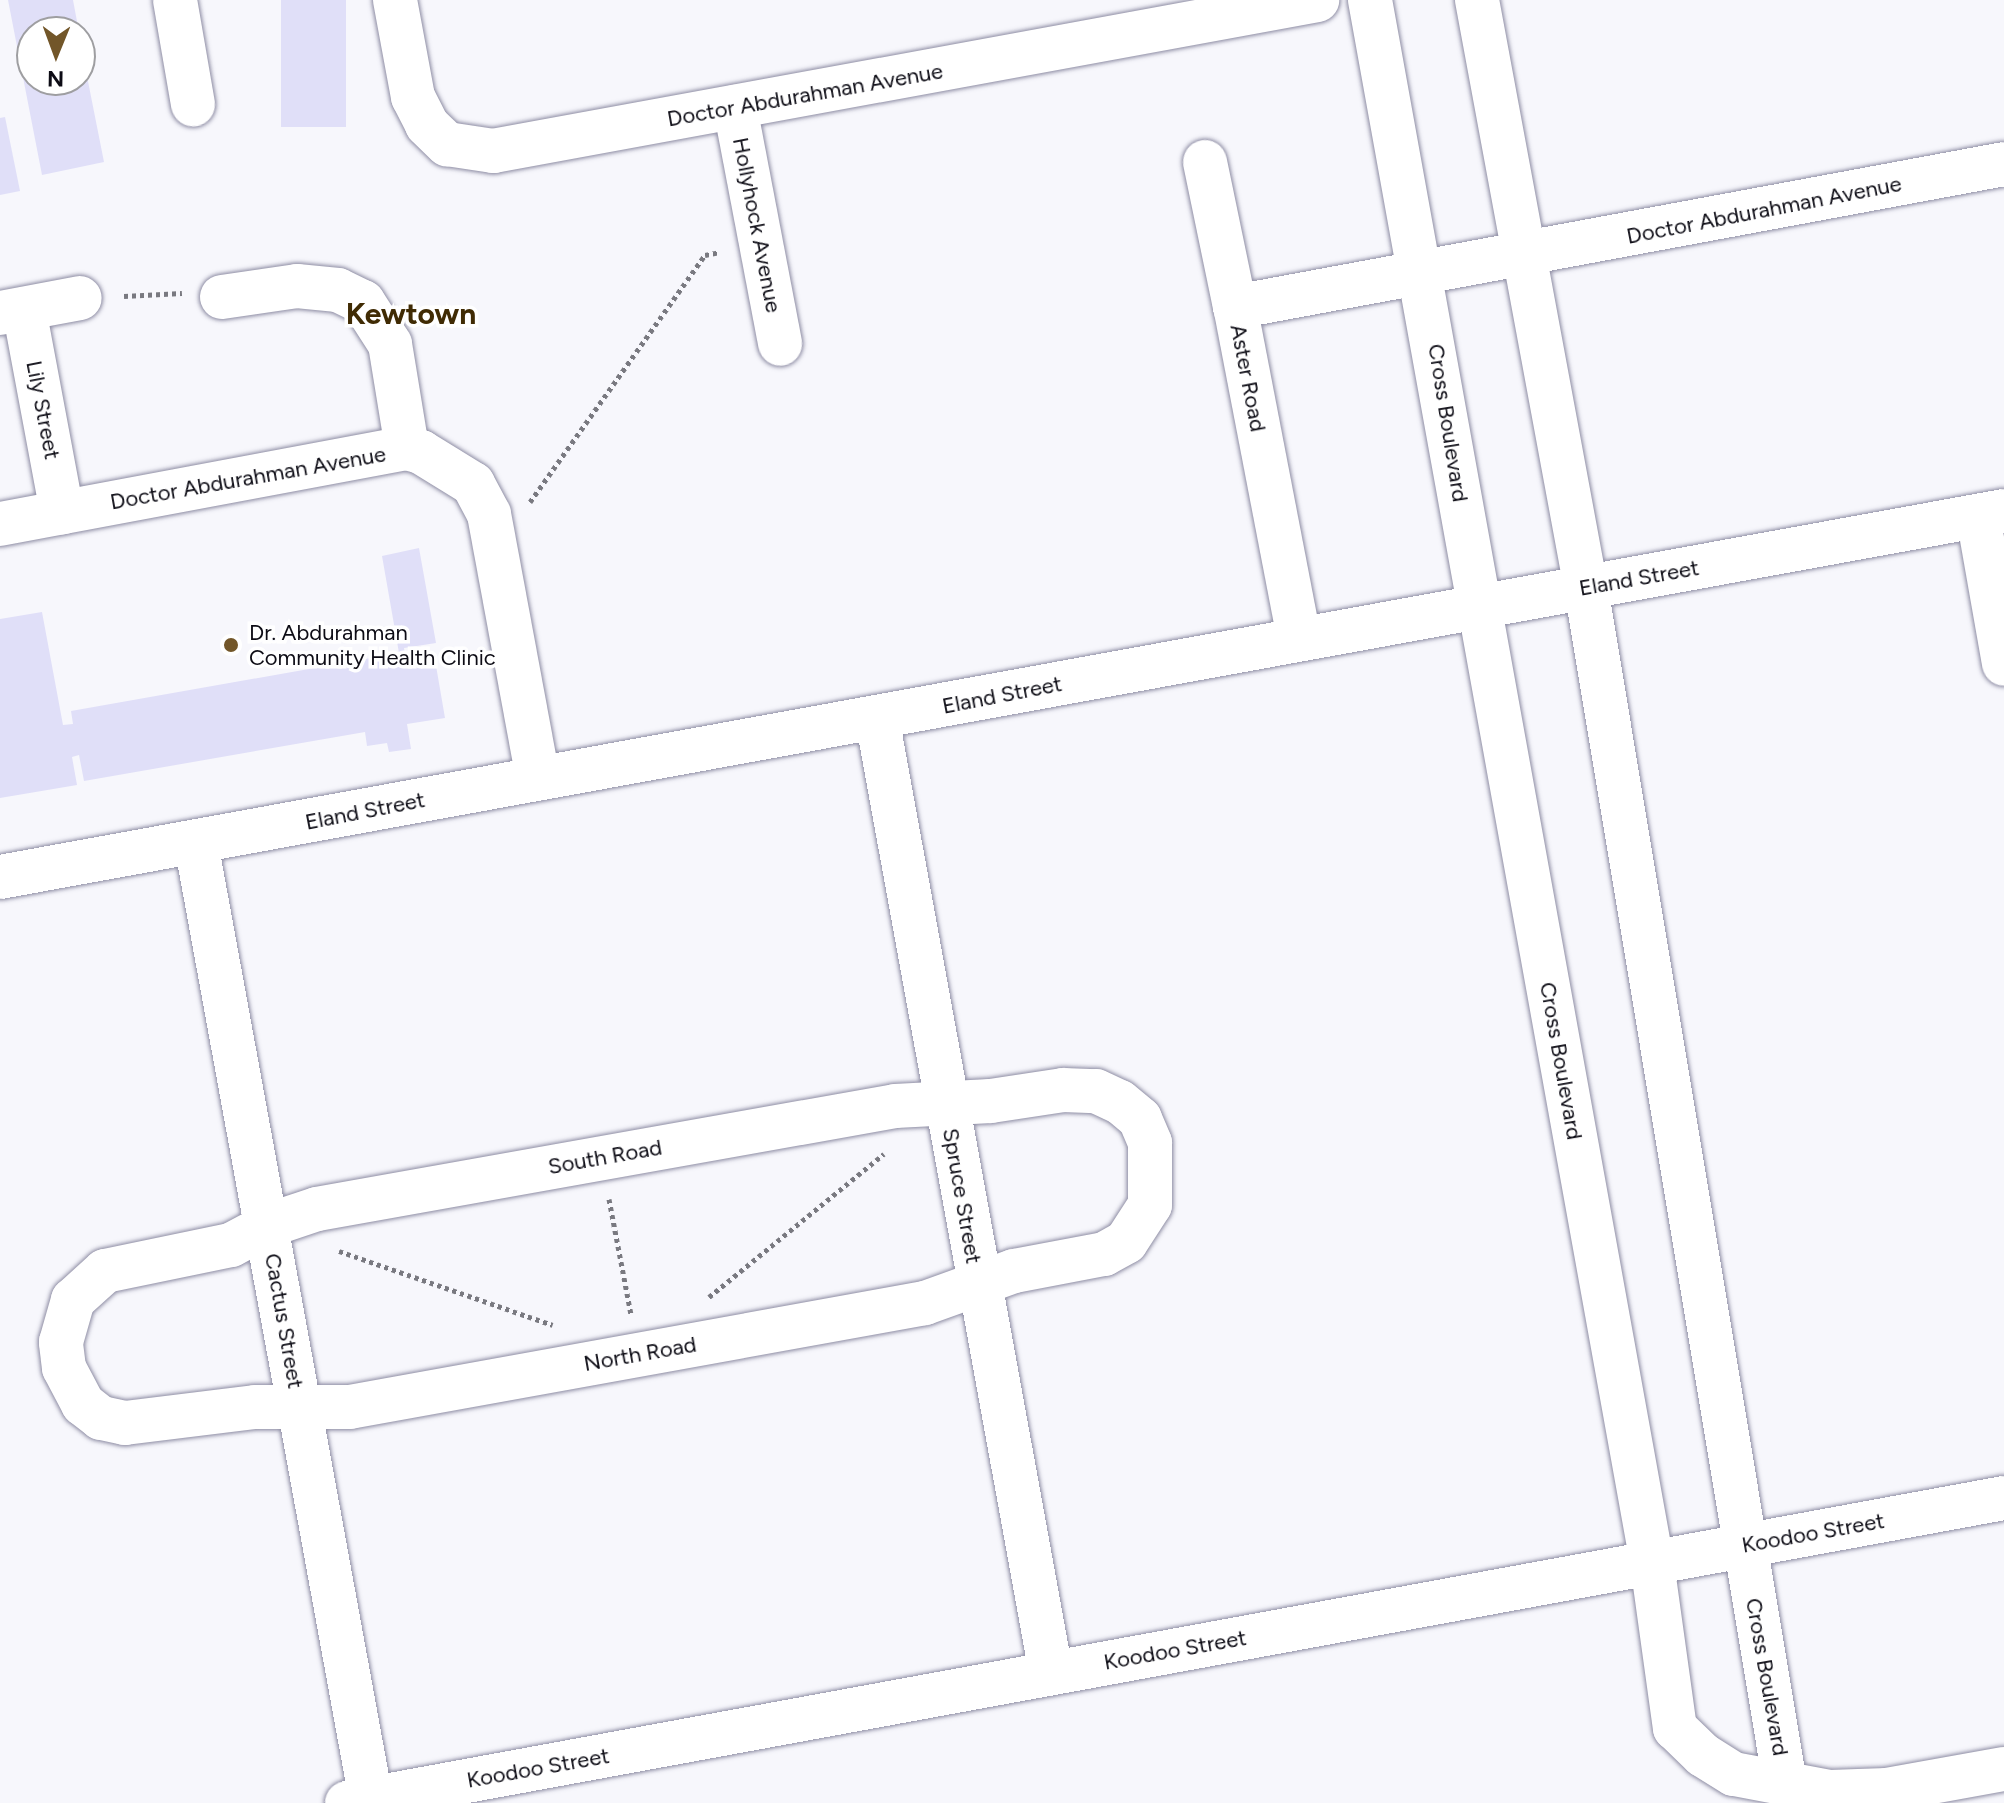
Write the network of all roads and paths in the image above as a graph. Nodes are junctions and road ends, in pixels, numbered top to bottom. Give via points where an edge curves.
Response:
1 (175, 0) edge
2 (395, 0) edge
3 (1317, 0) edge
4 (1370, 0) edge
5 (1477, 0) edge
6 (193, 104) dead end
7 (735, 107) junction
8 (1205, 162) dead end
9 (2004, 164) edge
10 (760, 244) junction
11 (1524, 256) junction
12 (1424, 274) junction
13 (222, 297) joint
14 (80, 298) joint
15 (1235, 307) junction
16 (12, 311) edge
17 (780, 344) dead end
18 (407, 448) junction
19 (62, 512) junction
20 (1991, 513) edge
21 (489, 514) junction
22 (0, 524) edge
23 (1586, 588) junction
24 (1479, 606) junction
25 (1299, 638) junction
26 (2004, 664) edge
27 (877, 718) junction
28 (538, 778) junction
29 (196, 843) junction
30 (0, 877) edge
31 (946, 1102) junction
32 (601, 1158) junction
33 (266, 1226) junction
34 (977, 1285) junction
35 (701, 1304) dead end
36 (564, 1329) dead end
37 (639, 1355) junction
38 (300, 1408) junction
39 (2004, 1498) edge
40 (1745, 1545) junction
41 (1652, 1563) junction
42 (1051, 1673) junction
43 (2004, 1769) edge
44 (1785, 1784) junction
45 (359, 1801) edge

1 - 6 street
2 - 7 street, Doctor Abdurahman Avenue via 413,97 427,125 447,144 470,151 526,148
3 - 7 street, Doctor Abdurahman Avenue
4 - 12 street, Cross Boulevard
5 - 11 street, Cross Boulevard
7 - 10 street, Hollyhock Avenue
8 - 15 street
9 - 11 street, Doctor Abdurahman Avenue
10 - 17 street, Hollyhock Avenue
10 - 21 path via 705,255 525,508
11 - 12 street, Doctor Abdurahman Avenue
11 - 23 street, Cross Boulevard
12 - 15 street, Aster Road
12 - 24 street, Cross Boulevard
13 - 14 path via 184,293
13 - 18 street via 297,286 338,290 363,302 390,344
14 - 16 street, Lily Street
15 - 25 street, Aster Road
16 - 19 street, Lily Street
18 - 19 street, Doctor Abdurahman Avenue
18 - 21 street, Doctor Abdurahman Avenue via 445,464 473,484
19 - 22 street, Doctor Abdurahman Avenue
20 - 23 street, Eland Street
20 - 26 street
21 - 28 street, Doctor Abdurahman Avenue
23 - 24 street, Eland Street
23 - 40 street, Cross Boulevard
24 - 25 street, Eland Street
24 - 41 street, Cross Boulevard
25 - 27 street, Eland Street
27 - 28 street, Eland Street
27 - 31 street, Spruce Street
28 - 29 street, Eland Street
29 - 30 street, Eland Street
29 - 33 street, Cactus Street
31 - 32 street, South Road via 895,1106
31 - 34 street, Spruce Street
31 - 34 street, South Road via 1096,1091 1140,1119 1150,1143 1150,1205 1126,1242 1104,1254 1014,1271
31 - 35 path
32 - 33 street, South Road via 317,1209
32 - 37 path
33 - 36 path
33 - 38 street, Cactus Street
33 - 38 street, South Road via 231,1245 105,1271 70,1309 61,1342 64,1368 83,1404 101,1418 125,1423 255,1407
34 - 37 street, North Road via 925,1303
34 - 42 street, Spruce Street
37 - 38 street, North Road via 350,1407
38 - 45 street, Cactus Street
39 - 40 street, Koodoo Street
40 - 41 street, Koodoo Street
40 - 44 street, Cross Boulevard
41 - 42 street, Koodoo Street
41 - 44 street, Cross Boulevard via 1675,1728 1703,1755 1734,1774
42 - 45 street, Koodoo Street
43 - 44 street via 1887,1790 1830,1792

